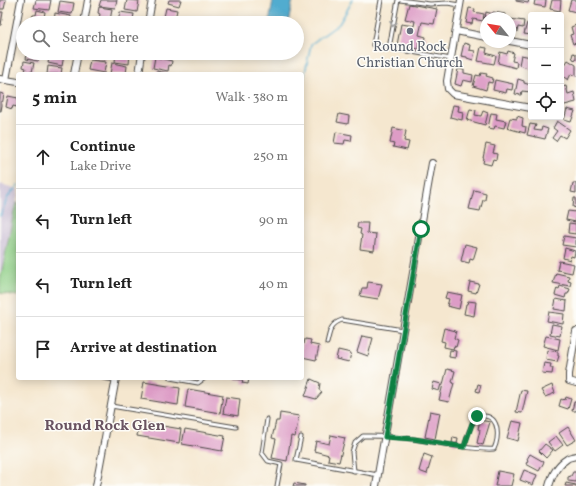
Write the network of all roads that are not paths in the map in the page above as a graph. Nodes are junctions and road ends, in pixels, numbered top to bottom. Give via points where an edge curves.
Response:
1 (21, 0) edge
2 (88, 0) edge
3 (152, 0) edge
4 (381, 0) edge
5 (399, 0) edge
6 (461, 2) edge
7 (17, 16) edge
8 (85, 16) edge
9 (149, 16) edge
10 (16, 22) edge
11 (456, 31) junction
12 (480, 36) edge
13 (516, 42) edge
14 (528, 44) edge
15 (389, 48) junction
16 (451, 59) junction
17 (77, 60) edge
18 (141, 60) edge
19 (74, 72) edge
20 (139, 72) edge
21 (3, 80) edge
22 (16, 82) edge
23 (528, 107) edge
24 (432, 163) dead end
25 (403, 330) junction
26 (576, 331) edge
27 (327, 342) dead end
28 (115, 380) edge
29 (181, 380) edge
30 (202, 380) edge
31 (576, 383) edge
32 (111, 406) junction
33 (267, 419) dead end
34 (236, 427) dead end
35 (301, 437) dead end
36 (385, 437) junction
37 (464, 447) junction
38 (576, 456) edge
39 (354, 471) junction
40 (378, 476) junction
41 (96, 486) edge
42 (277, 486) edge
43 (376, 486) edge
44 (549, 486) edge

1 - 7 street
2 - 8 street
3 - 9 street
4 - 15 lane via 373,45
5 - 6 lane via 430,4
5 -> 15 lane
6 - 11 street
10 - 21 street
11 - 12 street
11 - 16 street
13 - 14 street
15 - 16 lane
16 - 23 street via 447,81 448,89 454,94
17 - 19 street
18 - 20 street
21 - 22 street
24 - 25 street
25 - 27 lane via 342,320 331,328
25 - 36 street
26 - 31 street via 569,381
28 - 32 street
29 - 30 lane via 198,383
32 - 34 lane
32 - 41 street
33 - 42 lane via 262,453 268,461 281,464
35 - 39 lane via 296,460
36 - 37 lane
36 - 39 lane via 363,436 355,443 352,452
36 - 40 street
37 - 37 lane via 494,449 498,429 489,416 477,416
38 - 44 street via 567,458 557,468
39 - 40 lane
40 - 43 street

